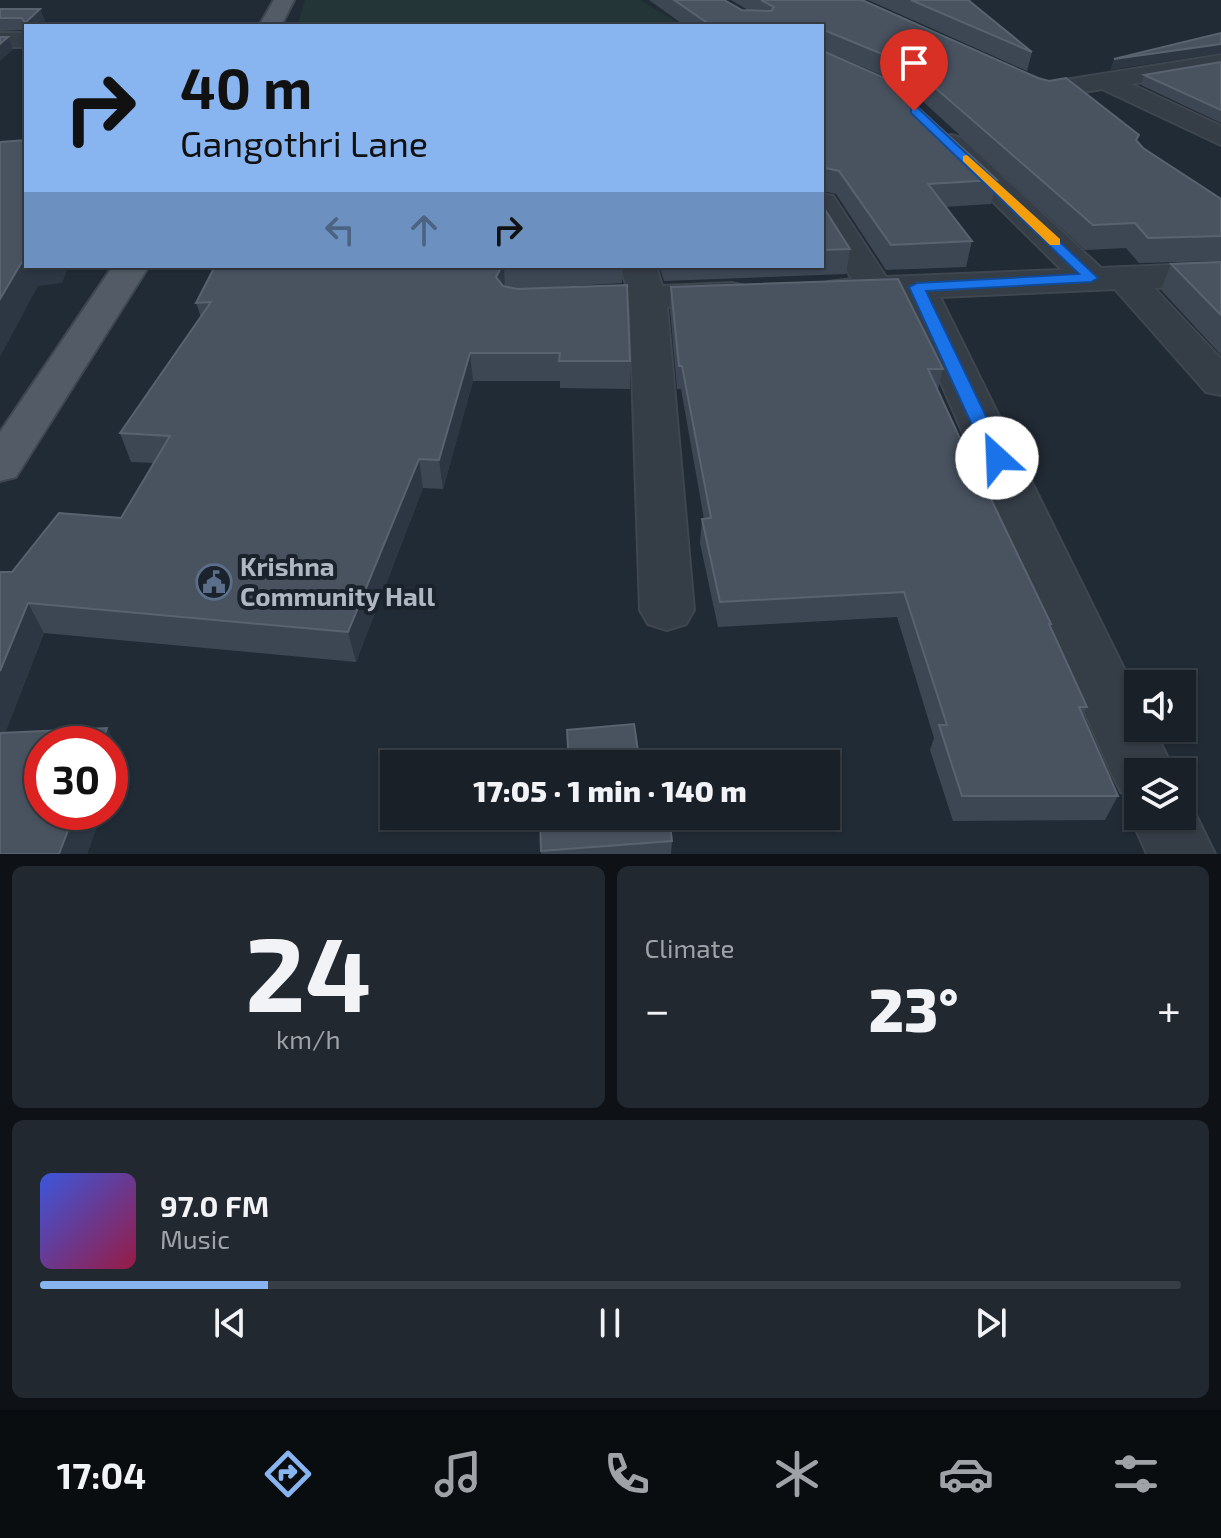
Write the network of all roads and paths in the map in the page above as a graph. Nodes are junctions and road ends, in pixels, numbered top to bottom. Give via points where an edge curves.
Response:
1 (284, 0) edge
2 (271, 24) edge
3 (0, 40) edge
4 (24, 40) edge
5 (1221, 62) edge
6 (1003, 72) edge
7 (1107, 82) junction
8 (1221, 116) edge
9 (1187, 121) junction
10 (928, 123) edge
11 (1221, 137) edge
12 (824, 205) edge
13 (130, 268) edge
14 (1221, 274) edge
15 (1107, 277) junction
16 (643, 282) edge
17 (896, 288) junction
18 (533, 301) edge
19 (1221, 383) edge
20 (0, 466) edge
21 (667, 610) dead end
22 (1136, 758) edge
23 (1170, 830) edge
24 (1181, 854) edge

1 - 2 main road
3 - 4 street
5 - 7 street
6 - 7 street via 1043,91
7 - 9 street
8 - 9 street
9 - 11 street
10 - 15 street
12 - 17 street
13 - 20 main road
14 - 15 street
15 - 17 street
15 - 19 street
16 - 17 street via 785,292
16 - 18 street
16 - 21 street
17 - 22 street
23 - 24 street

